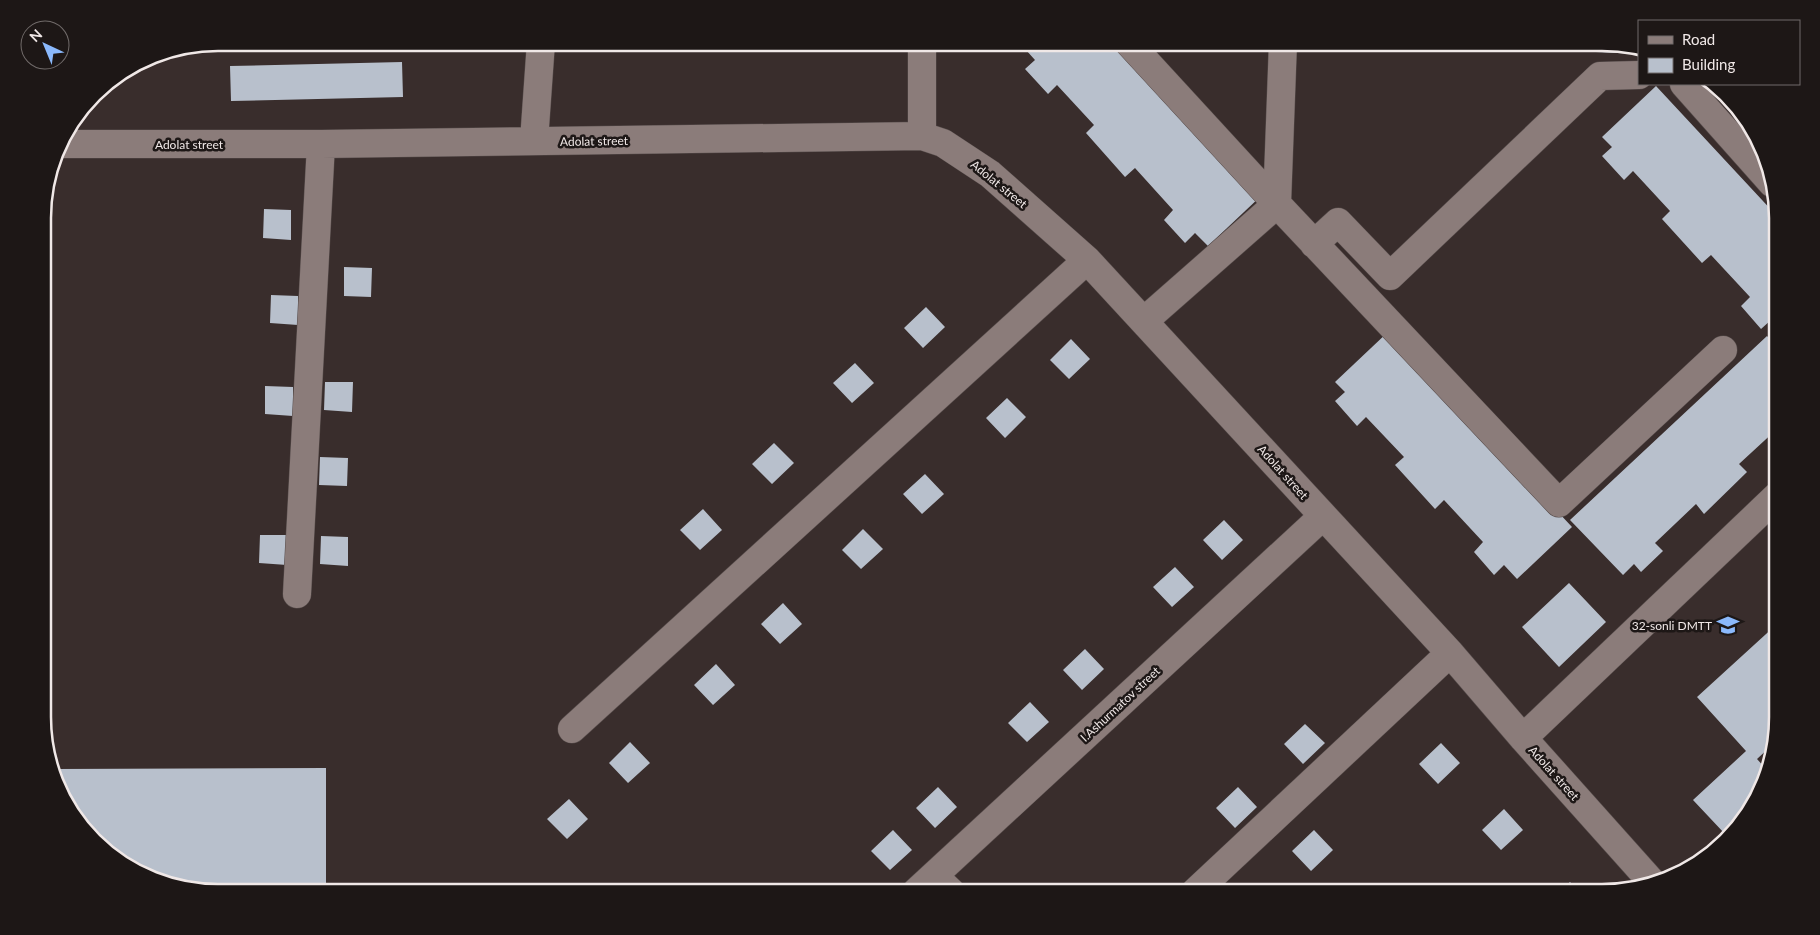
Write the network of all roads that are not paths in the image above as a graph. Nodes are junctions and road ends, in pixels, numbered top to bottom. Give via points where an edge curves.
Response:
1 (922, 51) edge
2 (1137, 51) edge
3 (1283, 51) edge
4 (541, 52) edge
5 (1638, 75) edge
6 (1685, 85) edge
7 (922, 136) junction
8 (534, 142) junction
9 (68, 144) edge
10 (321, 144) junction
11 (1762, 172) edge
12 (1276, 204) junction
13 (1314, 244) junction
14 (1087, 260) junction
15 (1144, 321) junction
16 (1724, 350) dead end
17 (1769, 504) edge
18 (1324, 516) junction
19 (297, 594) dead end
20 (1450, 653) junction
21 (572, 729) dead end
22 (1523, 738) junction
23 (1648, 877) edge
24 (938, 883) edge
25 (1204, 883) edge

1 - 7 street
2 - 12 street
3 - 12 street
4 - 8 street
5 - 13 street via 1600,76 1390,276 1338,222
6 - 11 street
7 - 8 street, Adolat street
7 - 14 street, Adolat street via 943,143 990,174
8 - 10 street, Adolat street
9 - 10 street, Adolat street
10 - 19 street
12 - 13 street
12 - 15 street
13 - 16 street via 1559,503
14 - 15 street, Adolat street
14 - 21 street
15 - 18 street, Adolat street
17 - 22 street
18 - 20 street, Adolat street
18 - 24 street, I.Ashurmatov street
20 - 22 street, Adolat street
20 - 25 street
22 - 23 street, Adolat street

